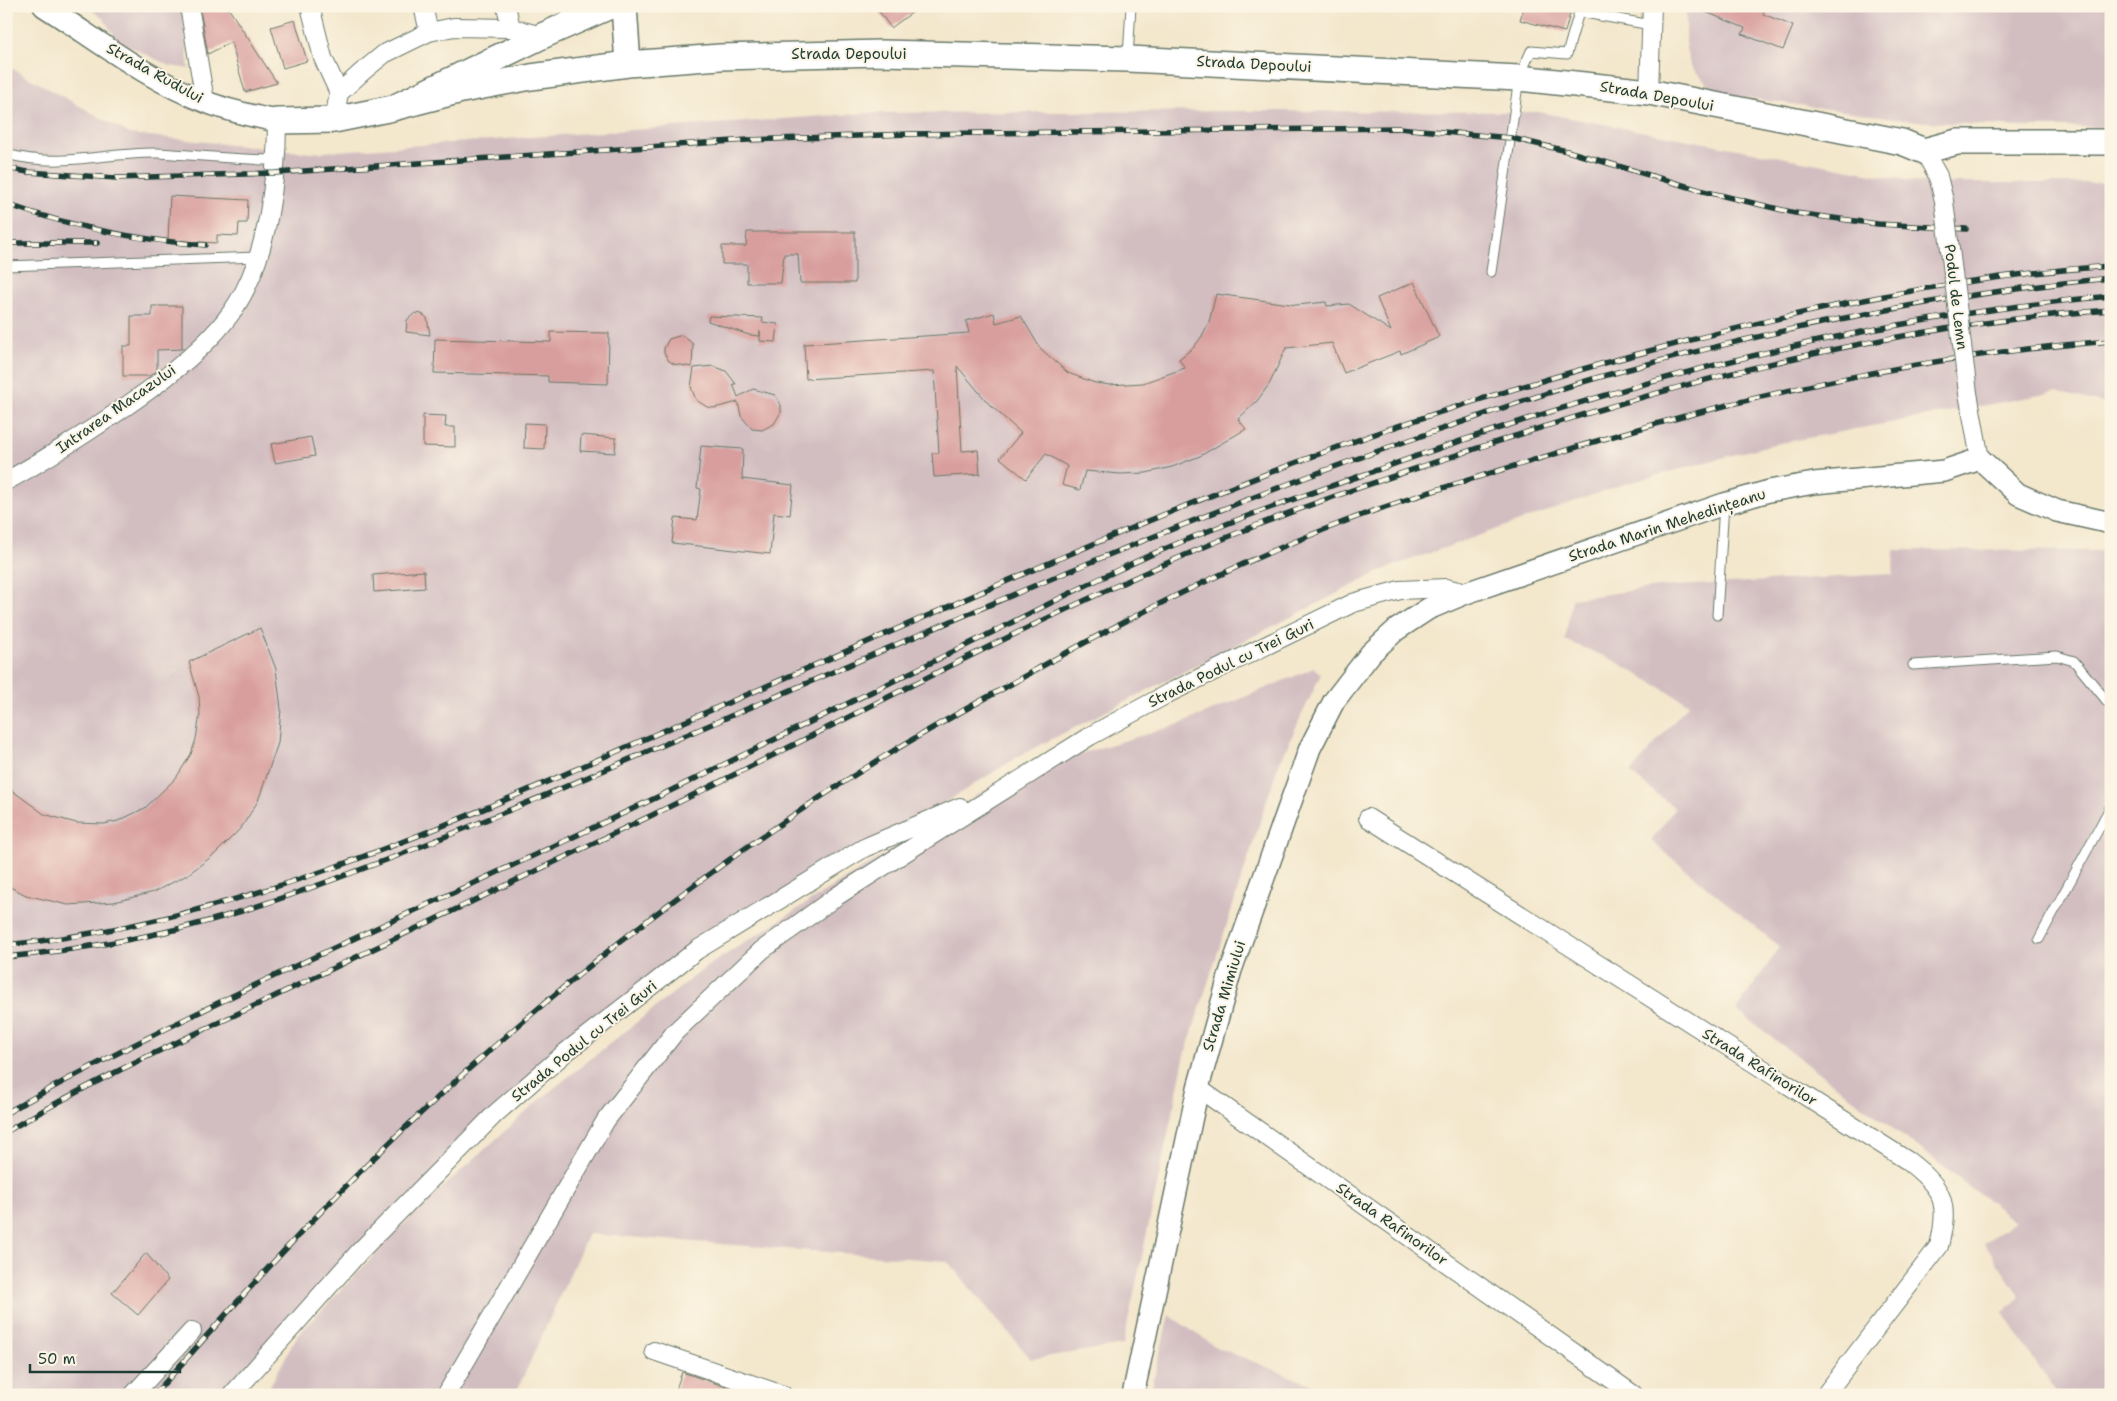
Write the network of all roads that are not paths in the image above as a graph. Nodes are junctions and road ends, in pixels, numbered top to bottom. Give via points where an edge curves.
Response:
1 (44, 6) edge
2 (189, 6) edge
3 (310, 6) edge
4 (424, 6) edge
5 (506, 6) edge
6 (610, 6) edge
7 (624, 6) edge
8 (1130, 6) edge
9 (1652, 6) edge
10 (1651, 25) junction
11 (511, 28) junction
12 (429, 32) junction
13 (542, 36) junction
14 (1128, 59) junction
15 (628, 64) junction
16 (1519, 78) junction
17 (1649, 92) junction
18 (340, 93) junction
19 (205, 101) junction
20 (393, 108) junction
21 (277, 120) junction
22 (334, 120) junction
23 (2111, 142) edge
24 (1924, 150) junction
25 (6, 154) edge
26 (277, 160) junction
27 (258, 257) junction
28 (6, 266) edge
29 (1491, 272) dead end
30 (1980, 459) junction
31 (15, 472) edge
32 (6, 481) edge
33 (1724, 504) junction
34 (2111, 523) edge
35 (1466, 593) junction
36 (1717, 615) dead end
37 (1396, 630) joint
38 (1913, 665) dead end
39 (2111, 706) edge
40 (1011, 786) junction
41 (2111, 806) edge
42 (1368, 818) dead end
43 (2039, 939) dead end
44 (1198, 1088) junction
45 (192, 1331) dead end
46 (654, 1352) dead end
47 (133, 1395) edge
48 (232, 1395) edge
49 (446, 1395) edge
50 (783, 1395) edge
51 (1133, 1395) edge
52 (1634, 1395) edge
53 (1825, 1395) edge

1 - 19 street, Strada Rudului via 152,74
2 - 19 street
3 - 18 street via 323,58
4 - 12 street
5 - 11 street
6 - 13 main road, Strada Rudului
7 - 15 main road
8 - 14 lane
9 - 10 street
10 - 16 lane via 1579,12 1567,54 1531,51
10 - 17 street
11 - 12 street via 454,27
11 - 13 street
12 - 18 street via 384,54
13 - 20 main road, Strada Rudului
14 - 15 main road, Strada Depoului via 882,53 720,56
14 - 16 main road, Strada Depoului
15 - 20 main road, Strada Depoului via 531,77
16 - 17 main road, Strada Depoului
16 - 29 lane
17 - 24 main road, Strada Depoului via 1902,142
18 - 22 street
19 - 21 street, Strada Rudului via 229,110
20 - 22 main road, Strada Rudului
21 - 22 main road, Strada Rudului
21 - 26 street, Intrarea Macazului
23 - 24 main road via 1957,142
24 - 30 street, Podul de Lemn, bridge via 1938,176 1944,201 1968,393
25 - 26 lane via 55,162 158,153
26 - 27 street, Intrarea Macazului
27 - 28 lane
27 - 31 street, Intrarea Macazului via 227,320 198,348 122,409
30 - 33 street, Strada Marin Mehedințeanu via 1944,471 1814,483
30 - 34 street via 2018,494 2057,511
31 - 32 street, Intrarea Macazului
33 - 35 street, Strada Marin Mehedințeanu
33 - 36 lane
35 - 37 street, Strada Marin Mehedințeanu via 1428,609
35 - 40 street, Strada Podul cu Trei Guri via 1446,588 1400,590 1353,603 1169,693 1090,736
37 - 44 street, Strada Mimiului via 1349,679 1321,723 1310,748 1231,970
38 - 39 lane via 2057,656 2074,661
40 - 48 street, Strada Podul cu Trei Guri via 864,848 697,950 573,1046 495,1114 360,1251
40 - 49 street, Strada Podul cu Trei Guri via 837,896 762,950 675,1032 606,1120
41 - 43 lane
42 - 53 street, Strada Rafinorilor via 1908,1161 1931,1179 1943,1201 1945,1222 1939,1246
44 - 51 street, Strada Mimiului
44 - 52 street, Strada Rafinorilor
45 - 47 street
46 - 50 street

